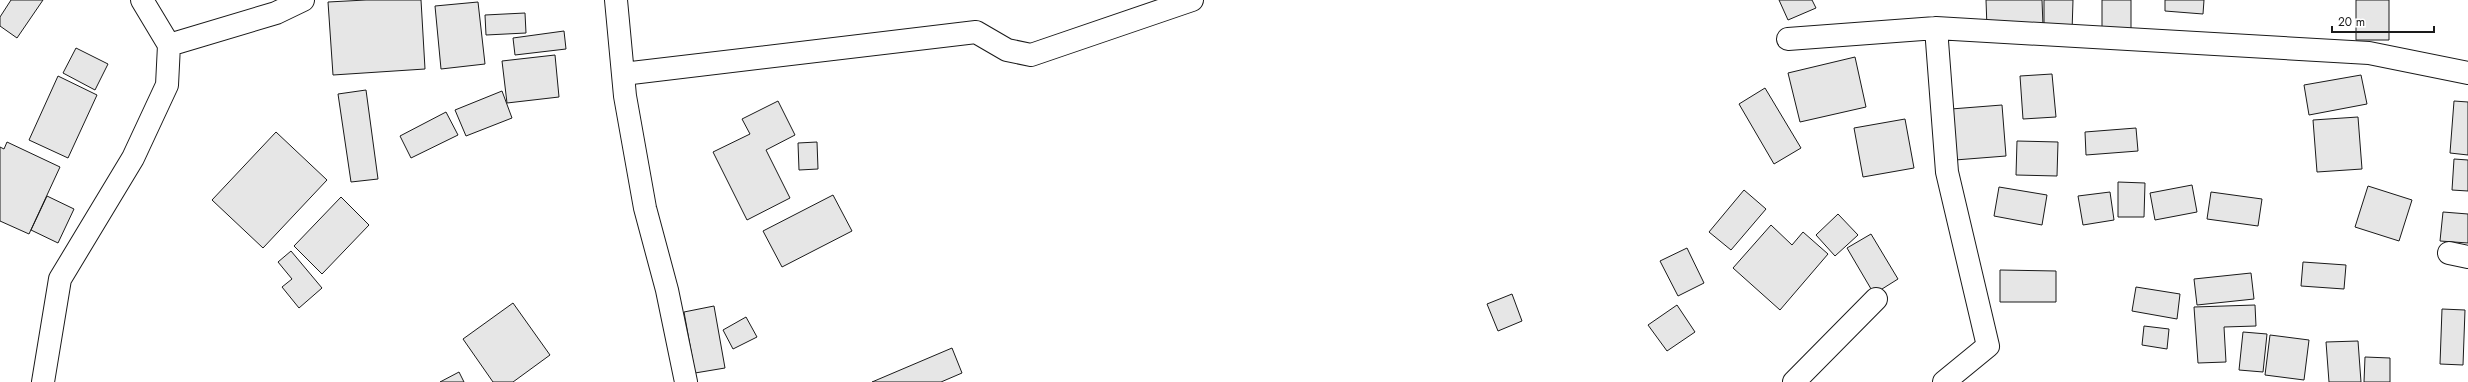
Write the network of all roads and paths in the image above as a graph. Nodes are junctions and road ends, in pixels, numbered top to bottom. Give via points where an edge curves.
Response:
1 (142, 0) edge
2 (303, 0) edge
3 (616, 0) edge
4 (1192, 0) edge
5 (1936, 28) junction
6 (1788, 38) dead end
7 (169, 45) junction
8 (2468, 73) edge
9 (623, 74) junction
10 (1876, 299) dead end
11 (43, 382) edge
12 (686, 382) edge
13 (1794, 382) edge
14 (1944, 382) edge

1 - 7 street
2 - 7 street via 276,13
3 - 9 street
4 - 9 street via 1031,55 1007,50 976,32
5 - 6 street
5 - 8 street via 2369,53
5 - 14 street via 1947,172 1988,346
7 - 11 street via 167,85 133,158 60,279
9 - 12 street via 645,208 667,290
10 - 13 street

